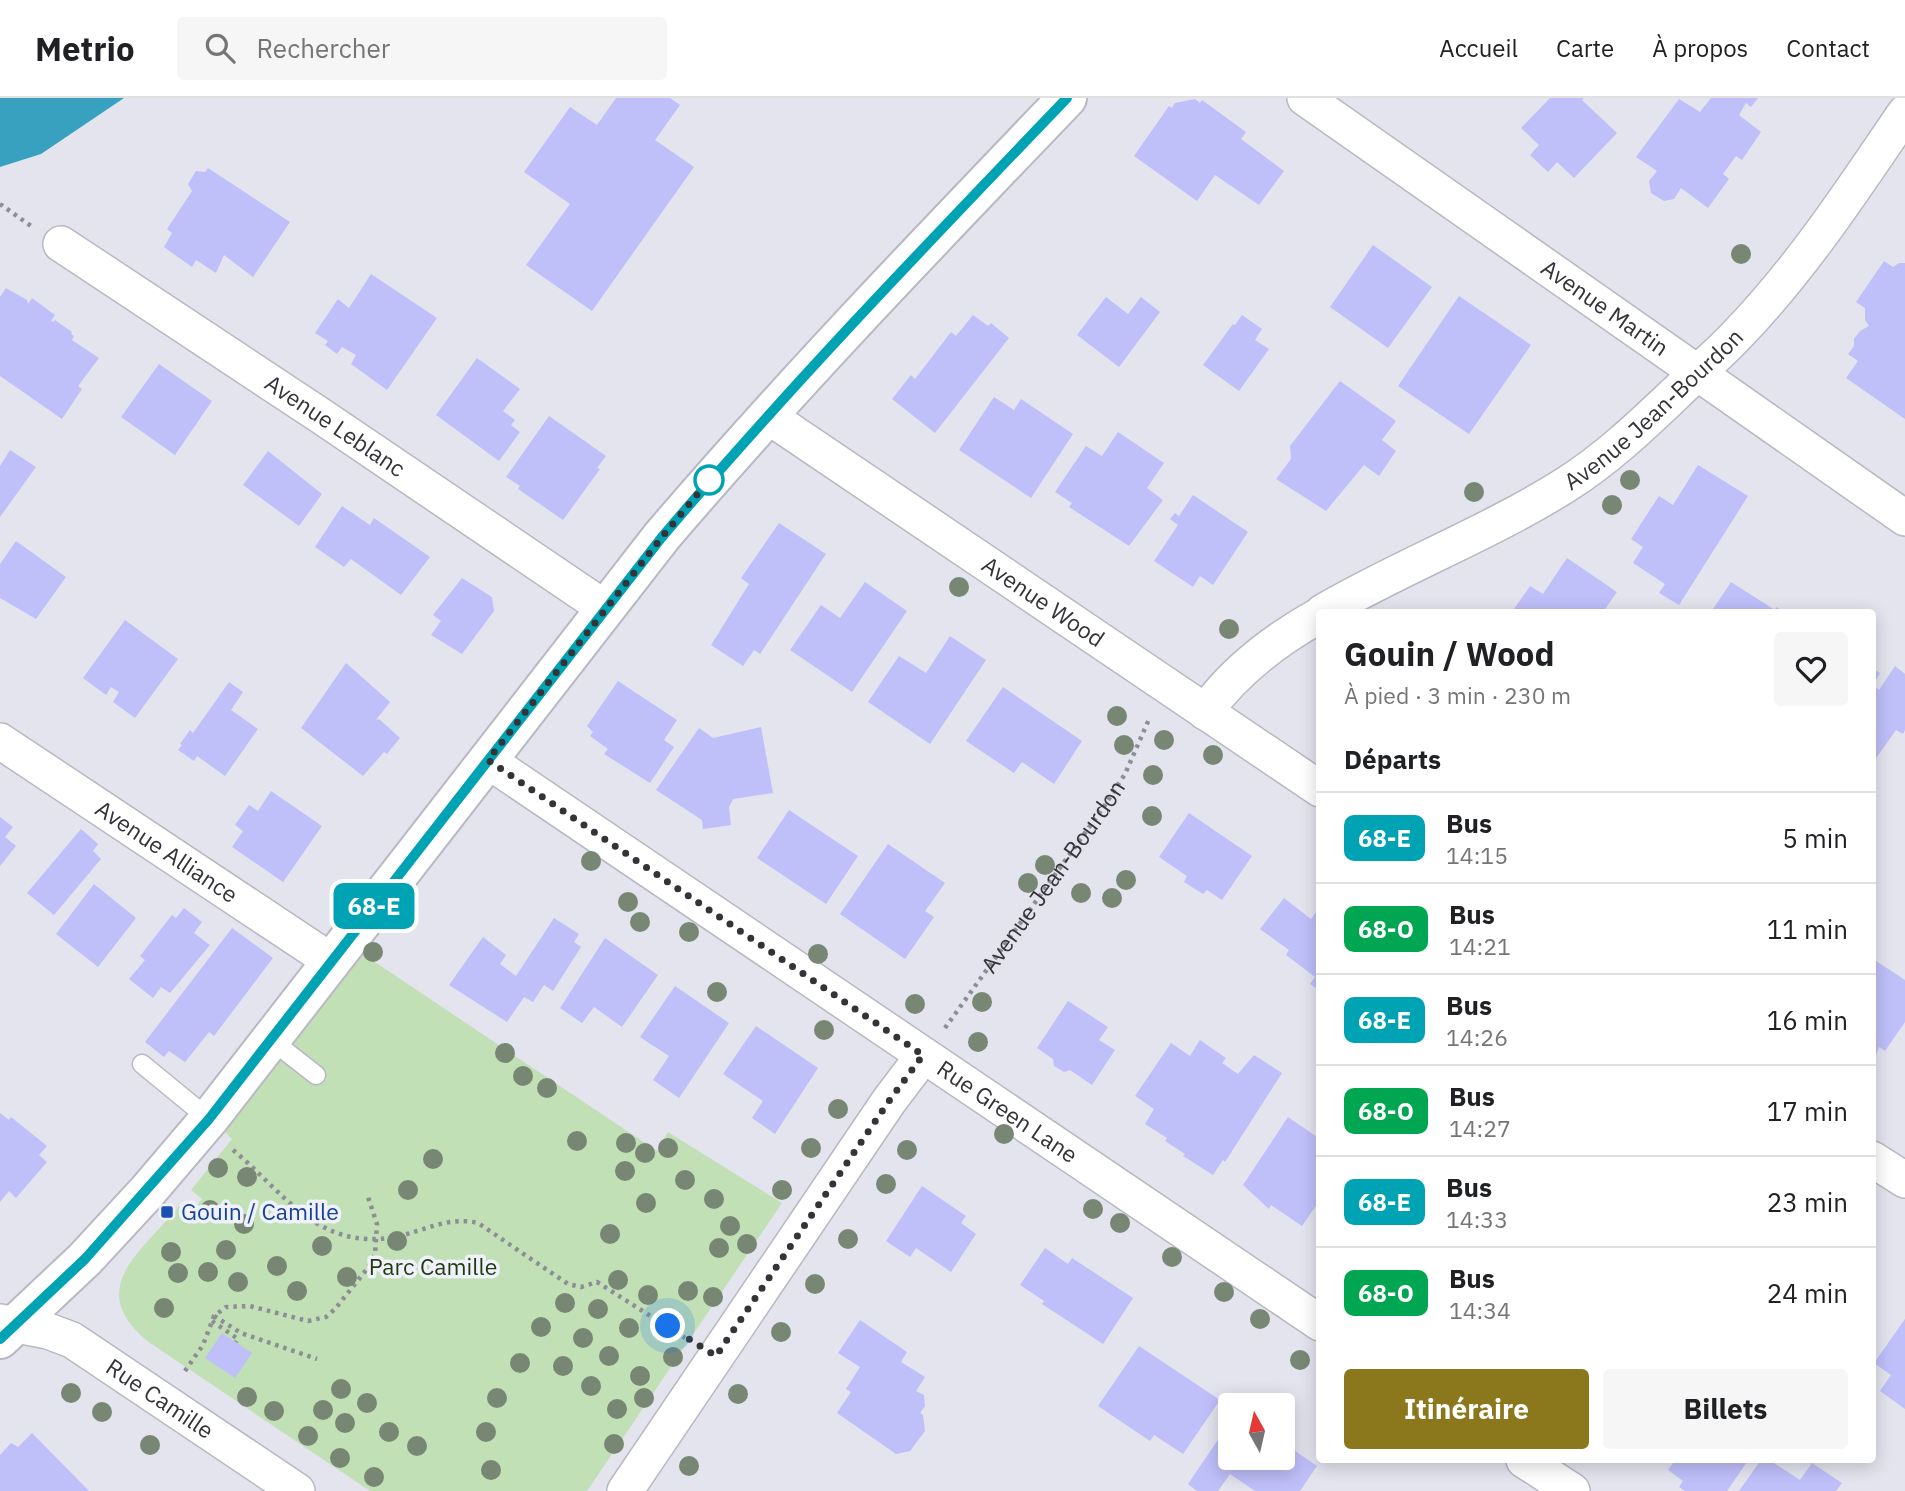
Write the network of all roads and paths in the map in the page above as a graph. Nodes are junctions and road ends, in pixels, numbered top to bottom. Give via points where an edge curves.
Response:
1 (1067, 98) edge
2 (1306, 98) edge
3 (1905, 113) edge
4 (61, 244) dead end
5 (1697, 373) junction
6 (768, 416) junction
7 (1905, 518) edge
8 (606, 609) junction
9 (1330, 609) edge
10 (1316, 617) edge
11 (1205, 712) junction
12 (1152, 714) dead end
13 (0, 741) edge
14 (488, 760) junction
15 (1316, 786) edge
16 (331, 961) junction
17 (270, 1039) junction
18 (933, 1043) junction
19 (142, 1064) dead end
20 (316, 1075) dead end
21 (218, 1133) junction
22 (1876, 1162) edge
23 (1905, 1180) edge
24 (368, 1197) dead end
25 (377, 1239) junction
26 (213, 1318) junction
27 (1316, 1320) edge
28 (5, 1329) edge
29 (236, 1342) dead end
30 (716, 1356) junction
31 (317, 1359) dead end
32 (185, 1371) dead end
33 (1529, 1463) edge
34 (297, 1491) edge
35 (625, 1491) edge
36 (1572, 1491) edge

1 - 6 street
2 - 5 street, Avenue Martin
3 - 5 street, Avenue Jean-Bourdon via 1813,247 1734,338
4 - 8 street, Avenue Leblanc
5 - 7 street, Avenue Martin
5 - 9 street, Avenue Jean-Bourdon via 1616,448 1567,484
6 - 8 street
6 - 11 street, Avenue Wood
8 - 14 street
10 - 11 street, Avenue Jean-Bourdon via 1239,671
11 - 15 street, Avenue Wood
12 - 18 path, Avenue Jean-Bourdon via 1118,784 1079,843
13 - 16 street, Avenue Alliance
14 - 16 street
14 - 18 street, Rue Green Lane
16 - 17 street
17 - 20 lane
17 - 21 street
18 - 27 street, Rue Green Lane
18 - 30 street
19 - 21 lane
21 - 25 path via 296,1210 335,1233
21 - 28 street
22 - 23 street
24 - 25 path
25 - 26 path via 367,1269 326,1317 308,1321 238,1305 226,1307
25 - 30 path via 450,1221 478,1223 568,1284 581,1287 597,1282
26 - 29 path via 238,1339
26 - 31 path via 240,1333
26 - 32 path via 204,1345
28 - 34 street, Rue Camille via 48,1331 72,1340
30 - 35 street
33 - 36 street

